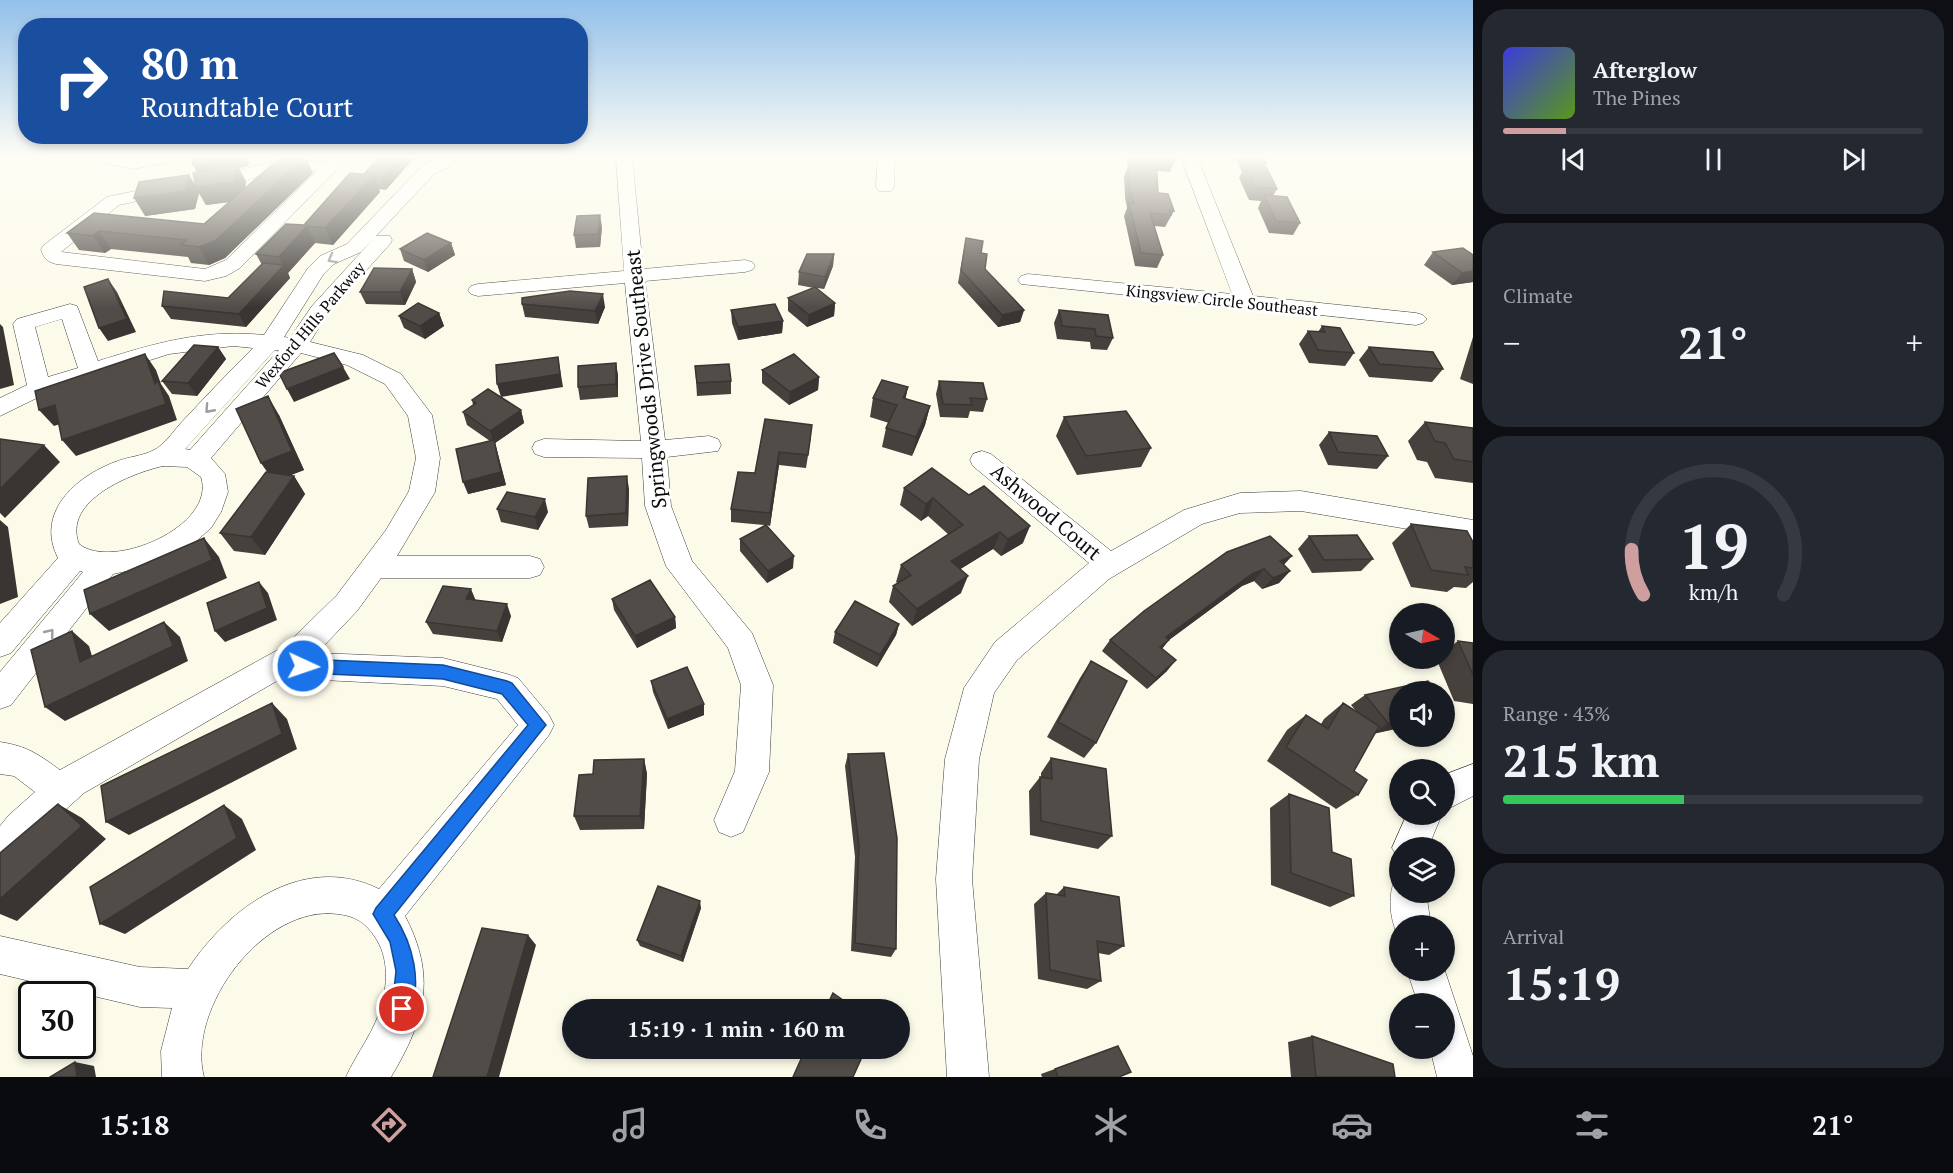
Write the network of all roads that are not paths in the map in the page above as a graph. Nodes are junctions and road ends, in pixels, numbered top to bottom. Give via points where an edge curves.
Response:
1 (105, 207) edge
2 (290, 207) edge
3 (405, 207) edge
4 (629, 207) edge
5 (1208, 207) edge
6 (396, 215) junction
7 (745, 266) dead end
8 (635, 276) junction
9 (1028, 280) dead end
10 (478, 290) dead end
11 (1245, 302) junction
12 (1416, 319) dead end
13 (270, 342) junction
14 (296, 345) junction
15 (90, 370) junction
16 (39, 388) junction
17 (0, 408) edge
18 (708, 445) dead end
19 (544, 448) dead end
20 (654, 450) junction
21 (163, 457) junction
22 (982, 459) dead end
23 (195, 460) junction
24 (1473, 530) edge
25 (76, 557) junction
26 (105, 564) junction
27 (1110, 565) junction
28 (374, 567) junction
29 (530, 567) dead end
30 (0, 644) edge
31 (280, 665) junction
32 (0, 695) edge
33 (10, 760) edge
34 (1473, 780) edge
35 (1455, 787) edge
36 (61, 791) junction
37 (730, 820) dead end
38 (0, 855) edge
39 (383, 914) junction
40 (0, 955) edge
41 (198, 989) junction
42 (1453, 1059) edge
43 (183, 1077) edge
44 (367, 1077) edge
45 (968, 1077) edge
46 (1458, 1077) edge

1 - 2 street via 51,249 51,254 56,258 205,275 232,264
3 - 6 street, Wexford Hills Parkway
4 - 8 street, Springwoods Drive Southeast
5 - 11 street
6 -> 13 street, Wexford Hills Parkway via 315,272
6 - 14 street, Wexford Hills Parkway via 319,310
7 - 8 street
8 - 10 street
8 - 20 street, Springwoods Drive Southeast
9 - 11 street, Kingsview Circle Southeast
11 - 12 street, Kingsview Circle Southeast
13 - 14 street
13 - 15 street via 232,339 166,347
13 -> 21 street, Wexford Hills Parkway
14 - 23 street, Wexford Hills Parkway
14 - 28 street via 355,360 393,380 420,415 428,458 422,492
15 - 16 street
15 - 16 street via 70,310 24,324
16 - 17 street
18 - 20 street
19 - 20 street
20 - 37 street, Springwoods Drive Southeast via 658,506 680,566 741,642 757,685 752,772
21 - 23 street
21 - 25 street via 111,474 87,489 70,508 62,527 64,544
22 - 27 street, Ashwood Court
23 - 26 street via 211,471 217,487 212,507 195,528 168,547 137,560
24 - 27 street via 1301,501 1240,503 1193,517
25 - 26 street
25 - 30 street
32 -> 26 street
27 - 45 street via 1006,651 980,688 962,759 954,879
28 - 29 street
28 - 31 street via 347,603 296,655
31 - 36 street via 72,781
31 - 39 street via 443,672 507,688 538,725
33 - 36 street
34 - 35 street
36 - 38 street via 21,827
39 - 41 street via 357,898 325,894 290,902 255,922 223,952
39 - 44 street via 399,939 406,971 402,1009 387,1048
40 - 41 street via 140,987
41 - 43 street via 184,1031
42 - 46 street

